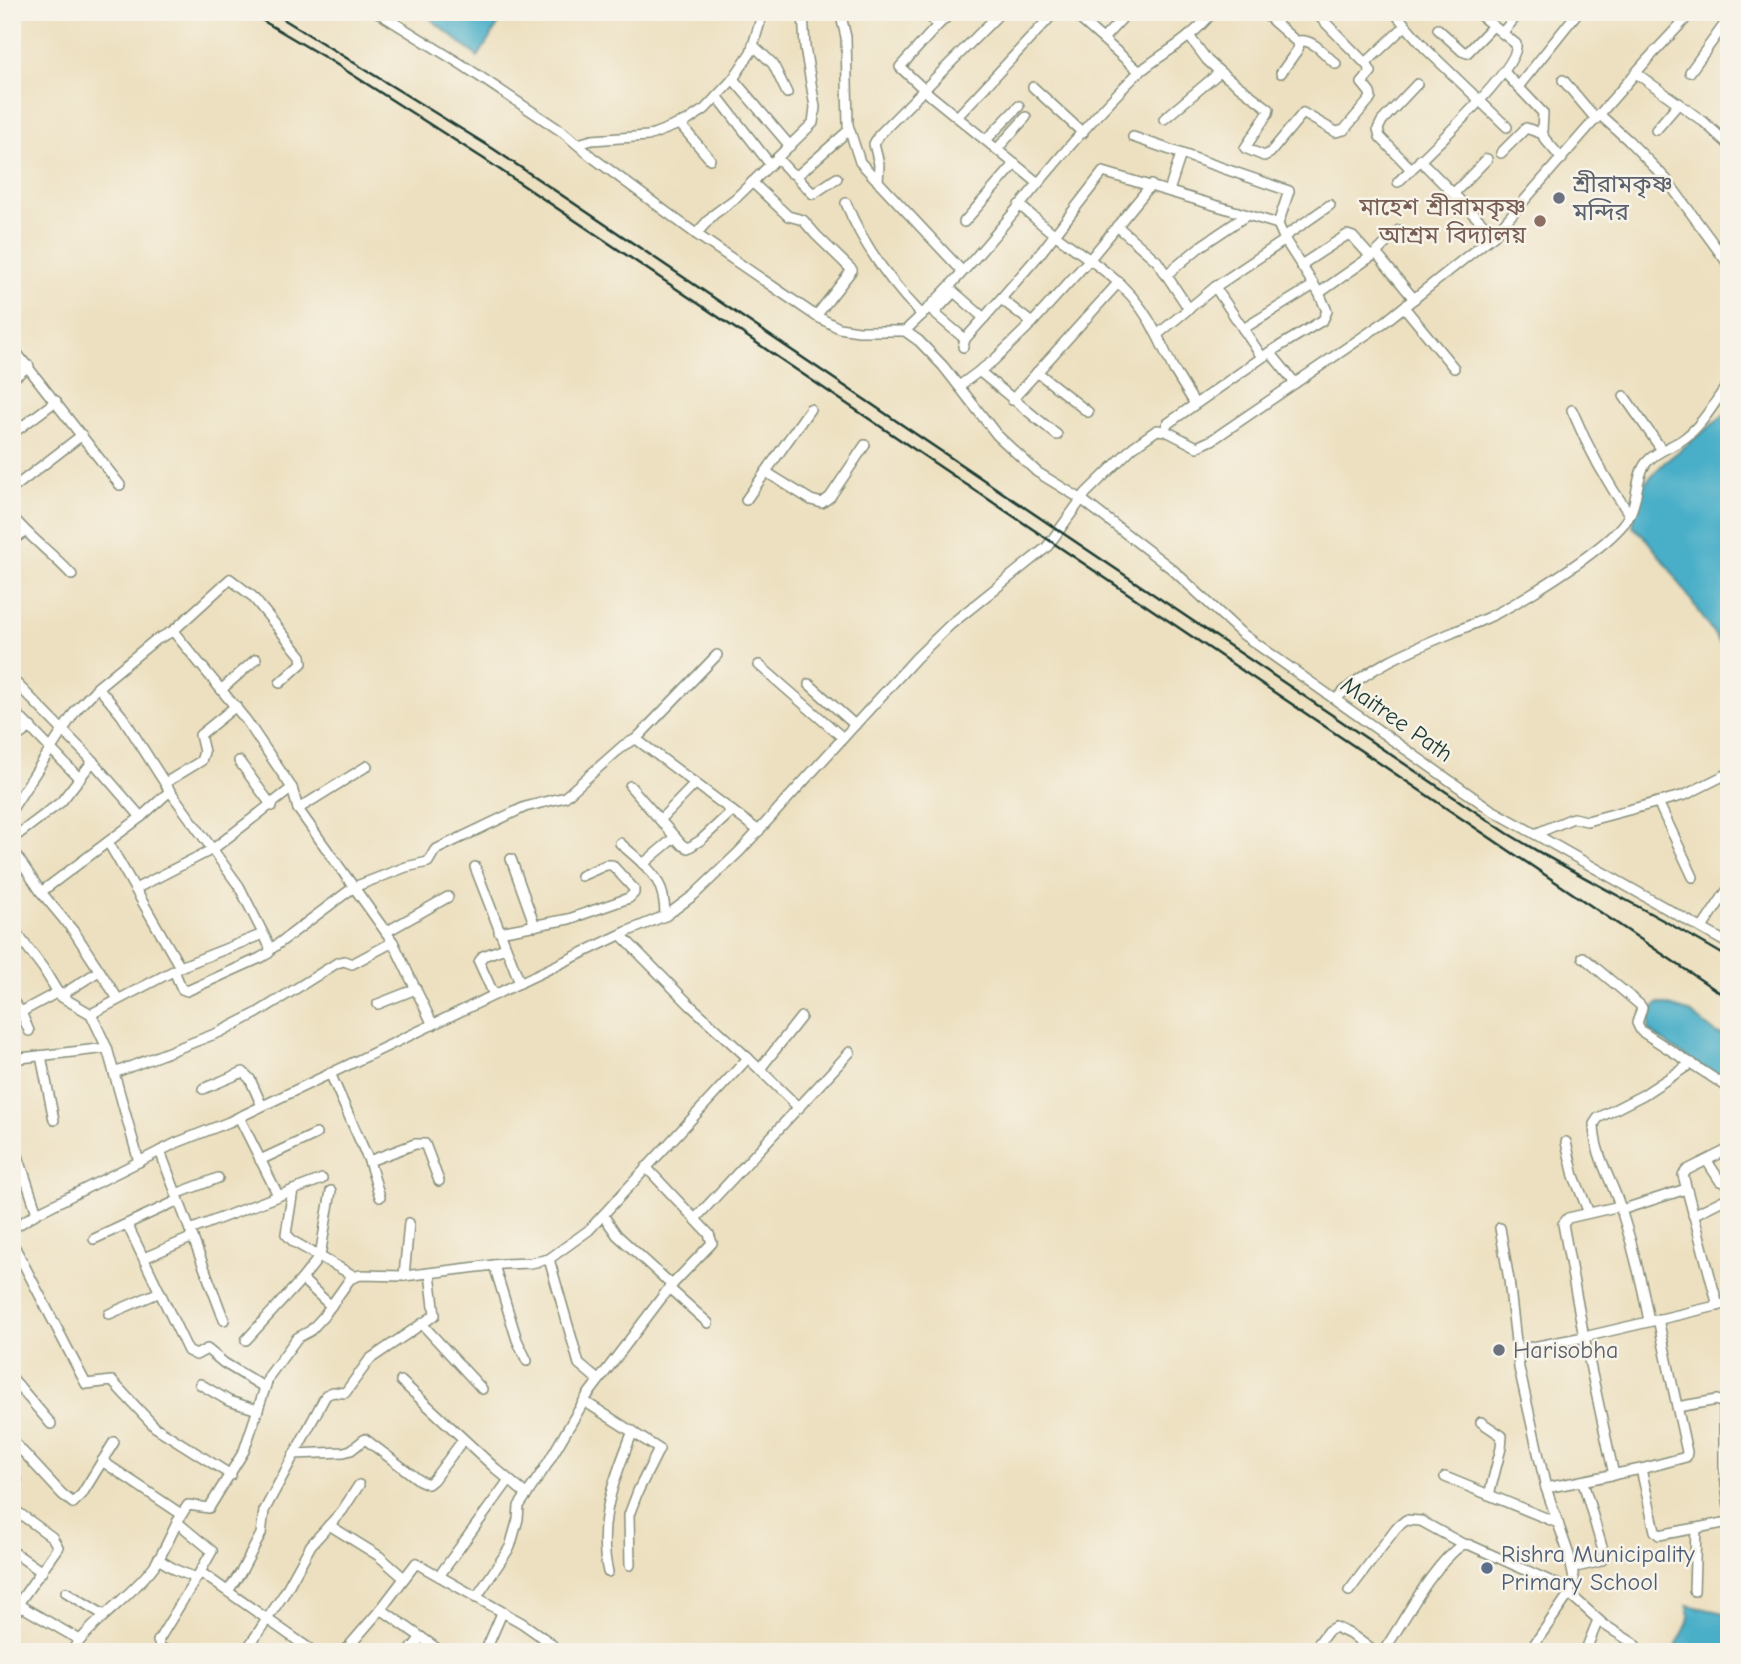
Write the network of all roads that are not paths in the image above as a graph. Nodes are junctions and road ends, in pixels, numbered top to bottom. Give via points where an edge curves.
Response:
1 (377, 12) edge
2 (763, 12) edge
3 (803, 12) edge
4 (840, 12) edge
5 (925, 12) edge
6 (953, 12) edge
7 (1001, 12) edge
8 (1055, 12) edge
9 (1072, 12) edge
10 (1128, 12) edge
11 (1213, 12) edge
12 (1263, 12) edge
13 (1315, 12) edge
14 (1394, 12) edge
15 (1515, 12) edge
16 (1578, 12) edge
17 (1692, 12) edge
18 (1481, 16) dead end
19 (1729, 18) edge
20 (938, 25) junction
21 (1405, 26) junction
22 (1493, 26) junction
23 (1438, 29) dead end
24 (1502, 33) junction
25 (1189, 36) junction
26 (1103, 39) junction
27 (1298, 41) junction
28 (753, 45) junction
29 (1336, 64) dead end
30 (1367, 65) junction
31 (1140, 72) junction
32 (1220, 72) junction
33 (1690, 72) dead end
34 (1281, 73) dead end
35 (1505, 73) junction
36 (1636, 73) junction
37 (733, 79) junction
38 (1563, 80) dead end
39 (1417, 84) dead end
40 (1033, 87) dead end
41 (1518, 87) junction
42 (925, 90) junction
43 (787, 93) dead end
44 (717, 96) junction
45 (1480, 100) junction
46 (1679, 103) junction
47 (1019, 107) dead end
48 (957, 117) junction
49 (1026, 117) dead end
50 (1598, 117) junction
51 (1164, 119) dead end
52 (679, 123) junction
53 (1507, 127) dead end
54 (849, 130) junction
55 (1656, 130) dead end
56 (1083, 133) junction
57 (1543, 134) junction
58 (1133, 137) dead end
59 (986, 140) junction
60 (1727, 143) dead end
61 (578, 144) junction
62 (790, 146) junction
63 (997, 149) junction
64 (1501, 153) dead end
65 (1181, 154) junction
66 (710, 159) dead end
67 (1487, 159) dead end
68 (1562, 159) junction
69 (1420, 160) junction
70 (774, 161) junction
71 (1015, 164) junction
72 (1411, 169) junction
73 (795, 175) junction
74 (837, 178) dead end
75 (752, 182) junction
76 (878, 182) junction
77 (1398, 182) dead end
78 (1038, 183) junction
79 (1151, 185) junction
80 (1169, 191) junction
81 (1454, 193) junction
82 (846, 203) dead end
83 (1019, 205) junction
84 (1330, 205) dead end
85 (1247, 215) junction
86 (964, 222) dead end
87 (1278, 224) junction
88 (1116, 226) junction
89 (1399, 230) dead end
90 (696, 234) junction
91 (1055, 235) junction
92 (1494, 235) junction
93 (1284, 238) junction
94 (1374, 255) junction
95 (1090, 259) junction
96 (1301, 265) junction
97 (1729, 265) edge
98 (962, 271) junction
99 (1166, 275) junction
100 (1119, 282) junction
101 (1215, 287) junction
102 (1317, 289) junction
103 (1001, 299) junction
104 (1414, 299) junction
105 (1404, 307) junction
106 (1189, 309) junction
107 (922, 315) junction
108 (816, 316) junction
109 (984, 318) junction
110 (1032, 323) junction
111 (1243, 329) junction
112 (905, 331) junction
113 (1157, 335) junction
114 (12, 347) edge
115 (1266, 354) junction
116 (29, 366) junction
117 (1454, 368) dead end
118 (979, 371) junction
119 (1037, 372) junction
120 (12, 379) edge
121 (1294, 383) junction
122 (1729, 383) edge
123 (959, 387) junction
124 (1624, 396) dead end
125 (1012, 400) junction
126 (56, 401) junction
127 (1195, 404) junction
128 (810, 410) dead end
129 (1572, 410) dead end
130 (1088, 412) dead end
131 (1167, 424) dead end
132 (12, 434) edge
133 (82, 435) junction
134 (1057, 435) dead end
135 (865, 445) dead end
136 (1662, 450) junction
137 (766, 472) junction
138 (120, 485) dead end
139 (12, 489) edge
140 (1081, 499) junction
141 (746, 500) dead end
142 (1630, 515) junction
143 (12, 516) edge
144 (25, 531) junction
145 (12, 541) edge
146 (72, 575) dead end
147 (173, 631) junction
148 (717, 654) dead end
149 (256, 659) dead end
150 (759, 665) dead end
151 (12, 679) edge
152 (280, 683) dead end
153 (809, 684) dead end
154 (98, 687) junction
155 (222, 689) junction
156 (1336, 699) junction
157 (236, 706) junction
158 (12, 709) edge
159 (855, 725) junction
160 (31, 727) junction
161 (63, 730) junction
162 (843, 738) junction
163 (636, 739) junction
164 (12, 740) edge
165 (50, 750) junction
166 (93, 761) junction
167 (239, 761) dead end
168 (367, 766) dead end
169 (1729, 773) edge
170 (80, 779) junction
171 (695, 784) junction
172 (630, 786) dead end
173 (168, 787) junction
174 (292, 788) junction
175 (1658, 802) junction
176 (272, 806) junction
177 (12, 809) edge
178 (298, 809) junction
179 (732, 811) junction
180 (141, 817) junction
181 (660, 820) junction
182 (759, 831) junction
183 (1535, 834) junction
184 (675, 837) junction
185 (12, 839) edge
186 (108, 842) junction
187 (620, 843) dead end
188 (12, 849) edge
189 (213, 849) junction
190 (511, 859) dead end
191 (643, 864) junction
192 (475, 867) dead end
193 (581, 876) dead end
194 (1693, 877) dead end
195 (354, 887) junction
196 (137, 888) junction
197 (1728, 889) edge
198 (41, 892) junction
199 (448, 897) dead end
200 (665, 916) junction
201 (535, 926) junction
202 (1702, 928) junction
203 (14, 932) edge
204 (386, 932) junction
205 (499, 932) junction
206 (263, 934) junction
207 (621, 934) junction
208 (1728, 942) edge
209 (393, 943) junction
210 (505, 948) junction
211 (270, 950) junction
212 (1583, 957) dead end
213 (177, 969) junction
214 (100, 971) junction
215 (520, 983) junction
216 (416, 989) junction
217 (59, 994) junction
218 (494, 995) junction
219 (118, 999) junction
220 (12, 1000) edge
221 (378, 1004) dead end
222 (21, 1012) junction
223 (91, 1014) junction
224 (801, 1017) dead end
225 (433, 1025) junction
226 (29, 1031) dead end
227 (107, 1048) junction
228 (850, 1052) dead end
229 (41, 1056) junction
230 (748, 1058) junction
231 (12, 1059) edge
232 (1692, 1063) junction
233 (760, 1069) junction
234 (114, 1073) junction
235 (330, 1073) junction
236 (1729, 1088) edge
237 (203, 1089) dead end
238 (262, 1106) junction
239 (799, 1108) junction
240 (239, 1117) junction
241 (54, 1120) dead end
242 (316, 1135) dead end
243 (1566, 1142) dead end
244 (14, 1144) dead end
245 (1729, 1149) edge
246 (160, 1151) junction
247 (260, 1160) junction
248 (369, 1161) junction
249 (1707, 1161) junction
250 (139, 1162) junction
251 (646, 1167) junction
252 (218, 1178) dead end
253 (322, 1179) dead end
254 (1729, 1180) edge
255 (439, 1181) dead end
256 (1686, 1189) junction
257 (293, 1190) junction
258 (331, 1191) dead end
259 (278, 1195) junction
260 (178, 1197) junction
261 (380, 1197) dead end
262 (1729, 1197) edge
263 (1620, 1208) junction
264 (37, 1213) junction
265 (1590, 1213) junction
266 (603, 1215) junction
267 (1693, 1215) junction
268 (695, 1219) junction
269 (409, 1223) dead end
270 (127, 1224) junction
271 (1500, 1228) dead end
272 (12, 1229) edge
273 (191, 1234) junction
274 (94, 1239) dead end
275 (12, 1242) edge
276 (320, 1256) junction
277 (144, 1258) junction
278 (549, 1259) junction
279 (494, 1265) junction
280 (430, 1273) junction
281 (354, 1276) junction
282 (404, 1276) junction
283 (302, 1279) junction
284 (671, 1287) junction
285 (160, 1292) junction
286 (1729, 1303) edge
287 (331, 1306) junction
288 (1718, 1306) junction
289 (109, 1314) dead end
290 (224, 1320) dead end
291 (1653, 1320) junction
292 (708, 1323) dead end
293 (422, 1324) junction
294 (1584, 1337) junction
295 (246, 1340) dead end
296 (1517, 1350) junction
297 (527, 1361) dead end
298 (12, 1378) edge
299 (598, 1380) junction
300 (401, 1381) dead end
301 (200, 1384) dead end
302 (264, 1387) junction
303 (482, 1389) dead end
304 (584, 1401) junction
305 (1677, 1407) junction
306 (258, 1410) junction
307 (1481, 1422) dead end
308 (51, 1424) dead end
309 (633, 1431) junction
310 (12, 1440) edge
311 (463, 1440) junction
312 (114, 1442) dead end
313 (294, 1454) junction
314 (102, 1461) junction
315 (1641, 1469) junction
316 (231, 1475) junction
317 (1614, 1475) junction
318 (1445, 1477) dead end
319 (509, 1480) junction
320 (1583, 1482) junction
321 (359, 1485) dead end
322 (1546, 1488) junction
323 (1489, 1494) junction
324 (527, 1495) junction
325 (1729, 1507) edge
326 (12, 1508) edge
327 (179, 1518) junction
328 (1729, 1522) edge
329 (1558, 1523) junction
330 (329, 1525) junction
331 (1696, 1529) junction
332 (1462, 1544) junction
333 (12, 1551) edge
334 (158, 1559) junction
335 (630, 1565) dead end
336 (1572, 1568) junction
337 (42, 1572) junction
338 (608, 1572) dead end
339 (198, 1575) junction
340 (439, 1576) junction
341 (404, 1577) junction
342 (228, 1591) junction
343 (1349, 1591) dead end
344 (1570, 1591) junction
345 (1694, 1591) dead end
346 (66, 1592) dead end
347 (476, 1598) junction
348 (17, 1604) edge
349 (381, 1609) junction
350 (502, 1613) junction
351 (104, 1615) junction
352 (268, 1618) junction
353 (12, 1619) edge
354 (1598, 1620) junction
355 (421, 1637) junction
356 (80, 1640) junction
357 (71, 1652) edge
358 (170, 1652) edge
359 (245, 1652) edge
360 (314, 1652) edge
361 (344, 1652) edge
362 (409, 1652) edge
363 (442, 1652) edge
364 (485, 1652) edge
365 (559, 1652) edge
366 (1312, 1652) edge
367 (1375, 1652) edge
368 (1382, 1652) edge
369 (1529, 1652) edge
370 (1585, 1652) edge
371 (1641, 1652) edge

1 - 61 street
2 - 28 street
3 - 62 street via 815,113 810,127
4 - 54 street via 846,37
5 - 20 street
6 - 20 street
7 - 42 street
8 - 48 street
9 - 26 street
10 - 26 street
11 - 25 street
12 - 27 street
13 - 30 street
14 - 21 street
15 - 24 street
16 - 41 street
17 - 36 street
18 - 22 street
19 - 33 street
20 - 42 street via 900,66
21 - 30 street
21 - 45 street
22 - 23 street via 1467,53
22 - 24 street
24 - 35 street via 1517,49
25 - 31 street
25 - 32 street
26 - 31 street
27 - 29 street via 1311,43
27 - 34 street via 1298,50
28 - 37 street
28 - 43 street via 773,64
30 - 32 street via 1371,72 1362,83 1371,98 1344,130 1336,132 1303,113 1264,156 1245,148 1269,109
31 - 56 street
32 - 51 street
35 - 41 street
35 - 45 street
36 - 46 street
36 - 50 street
37 - 44 street
37 - 62 street
38 - 50 street
39 - 72 street via 1378,129 1380,137
40 - 56 street
41 - 57 street via 1543,113
42 - 48 street
42 - 76 street via 876,140
44 - 52 street via 705,109
44 - 70 street
45 - 53 street
45 - 69 street
46 - 55 street
46 - 60 street
47 - 59 street
48 - 59 street
49 - 63 street
50 - 68 street
50 - 97 street via 1665,179
52 - 61 street via 648,136
52 - 66 street
54 - 73 street
54 - 76 street via 860,162
56 - 78 street
57 - 64 street via 1526,128
57 - 68 street
58 - 65 street
59 - 63 street
61 - 90 street
62 - 70 street
63 - 71 street
65 - 80 street
65 - 87 street via 1289,191
67 - 81 street
68 - 92 street
69 - 72 street
69 - 81 street
70 - 73 street
70 - 75 street
71 - 78 street
71 - 86 street
72 - 77 street
73 - 74 street via 813,194
75 - 90 street
75 - 108 street via 788,216 803,220 852,270
76 - 98 street
78 - 83 street
79 - 80 street
79 - 88 street
79 - 91 street via 1103,172
80 - 85 street
81 - 92 street
82 - 107 street via 875,256
83 - 91 street
83 - 98 street
84 - 93 street
85 - 87 street
85 - 99 street
87 - 93 street
88 - 95 street
88 - 99 street via 1157,261
89 - 94 street
90 - 108 street
91 - 95 street
91 - 103 street
92 - 104 street
93 - 96 street
93 - 101 street
94 - 96 street via 1347,235
94 - 102 street
94 - 104 street
95 - 100 street
95 - 110 street
96 - 102 street
98 - 107 street
99 - 106 street
100 - 113 street via 1134,296
100 - 119 street
101 - 106 street
101 - 111 street
102 - 111 street
102 - 115 street via 1327,311 1323,320
103 - 109 street
103 - 110 street
104 - 105 street
105 - 117 street
105 - 121 street
106 - 113 street
107 - 112 street
108 - 112 street via 839,328
109 - 109 street via 954,292 934,313 964,343
110 - 118 street
111 - 115 street
112 - 123 street, Maitree Path
113 - 127 street
114 - 116 street
115 - 121 street
115 - 127 street
116 - 120 street
116 - 126 street
118 - 123 street
118 - 125 street
119 - 125 street
119 - 130 street
121 - 140 street via 1197,447 1166,430 1157,430 1133,447
122 - 136 street via 1703,422 1685,439
123 - 140 street, Maitree Path via 997,435 1037,472
124 - 136 street
125 - 134 street
126 - 132 street
126 - 133 street
127 - 131 street
128 - 137 street
129 - 142 street
133 - 138 street
133 - 139 street
135 - 137 street via 822,503
136 - 142 street via 1645,464
137 - 141 street
140 - 156 street, Maitree Path via 1172,569 1241,633
140 - 159 street via 1034,560 950,625
142 - 156 street via 1605,541 1542,587 1352,682
143 - 144 street
144 - 145 street
144 - 146 street
147 - 152 street via 230,579 252,596 301,656 302,663
147 - 154 street
147 - 155 street
148 - 163 street
149 - 155 street
150 - 162 street
151 - 161 street
153 - 159 street
154 - 161 street
154 - 173 street
155 - 157 street
156 - 183 street, Maitree Path via 1490,809
157 - 173 street via 200,735 201,761
157 - 174 street
158 - 160 street
159 - 162 street
160 - 164 street
160 - 165 street
161 - 165 street
161 - 166 street
162 - 182 street
163 - 171 street
163 - 195 street via 565,797 525,807 435,850 428,862
165 - 170 street
165 - 177 street
166 - 170 street
166 - 180 street
167 - 176 street
168 - 178 street
169 - 175 street via 1685,796
170 - 185 street via 61,802
171 - 179 street
171 - 181 street
172 - 181 street
173 - 180 street
173 - 189 street
174 - 176 street
174 - 178 street
175 - 183 street via 1587,821 1573,818
175 - 194 street
176 - 189 street
178 - 195 street
179 - 182 street
179 - 184 street via 691,847
180 - 186 street
181 - 184 street
182 - 200 street via 694,895
183 - 202 street, Maitree Path
184 - 191 street
186 - 196 street
186 - 198 street
187 - 191 street
188 - 198 street
189 - 196 street
189 - 206 street via 239,886
190 - 201 street
191 - 200 street via 664,891
192 - 205 street
193 - 201 street via 612,865 634,893 569,919
195 - 204 street
195 - 211 street
196 - 213 street
197 - 202 street
198 - 214 street
199 - 204 street
200 - 207 street
201 - 205 street
202 - 208 street, Maitree Path
203 - 217 street
204 - 209 street
205 - 210 street
206 - 211 street
206 - 213 street
207 - 215 street
207 - 230 street
209 - 216 street
209 - 234 street via 352,964 337,963 220,1032
210 - 215 street
210 - 218 street via 480,959
211 - 213 street via 187,991 180,986
212 - 232 street via 1640,1005 1637,1023 1641,1031
213 - 219 street
214 - 217 street
214 - 219 street
215 - 218 street
216 - 221 street
216 - 225 street
217 - 222 street
217 - 223 street
218 - 225 street
219 - 223 street
220 - 222 street
222 - 226 street
223 - 227 street
224 - 233 street
225 - 235 street
227 - 229 street
227 - 234 street
228 - 239 street
229 - 231 street
229 - 241 street
230 - 233 street
230 - 251 street
232 - 236 street
232 - 263 street via 1595,1120 1602,1163
233 - 239 street
234 - 250 street
235 - 238 street
235 - 248 street
237 - 238 street via 243,1072
238 - 240 street
239 - 268 street
240 - 246 street
240 - 247 street
242 - 247 street
243 - 265 street
244 - 264 street
245 - 249 street
246 - 250 street
246 - 260 street
247 - 259 street
248 - 255 street via 425,1144
248 - 261 street
249 - 254 street via 1720,1181
249 - 256 street via 1684,1172
250 - 264 street
251 - 266 street
251 - 268 street
252 - 260 street
253 - 257 street
256 - 263 street
256 - 267 street
257 - 259 street
257 - 276 street via 286,1234
258 - 276 street
259 - 273 street
260 - 270 street
260 - 273 street
262 - 267 street
263 - 265 street
263 - 291 street
264 - 272 street
265 - 294 street via 1568,1218 1563,1224
266 - 278 street
266 - 284 street via 617,1236
267 - 288 street
268 - 284 street via 712,1243
269 - 282 street
270 - 274 street
270 - 277 street
271 - 296 street
273 - 277 street
273 - 290 street
275 - 316 street via 86,1384 111,1381 155,1427
276 - 281 street
276 - 283 street
277 - 285 street
278 - 279 street
278 - 299 street via 579,1364
279 - 280 street
279 - 297 street
280 - 282 street
280 - 293 street via 436,1310 432,1319
281 - 282 street
281 - 287 street
283 - 287 street
283 - 295 street
284 - 292 street
284 - 299 street
285 - 289 street
285 - 302 street via 191,1354 207,1349
286 - 288 street
287 - 302 street via 289,1347
288 - 291 street
291 - 294 street
291 - 305 street
293 - 303 street
293 - 313 street via 370,1359 345,1393 326,1395
294 - 296 street
294 - 317 street
296 - 322 street
298 - 308 street
299 - 304 street
300 - 311 street
301 - 306 street via 229,1401
302 - 306 street
304 - 309 street
304 - 324 street
305 - 315 street via 1686,1457
305 - 325 street via 1717,1400 1723,1403
306 - 316 street
307 - 323 street via 1502,1436
309 - 335 street via 659,1449 629,1515
309 - 338 street via 606,1511
310 - 314 street via 73,1503
311 - 313 street via 428,1483 365,1438 344,1452
311 - 319 street
312 - 314 street
313 - 342 street via 264,1511 261,1535
314 - 327 street
315 - 317 street
315 - 331 street via 1656,1533
316 - 327 street via 209,1508 188,1505
317 - 320 street
318 - 323 street
319 - 324 street
319 - 340 street
320 - 322 street
320 - 336 street via 1604,1554 1598,1562
321 - 330 street
322 - 329 street
323 - 329 street
324 - 347 street via 519,1506 510,1547
326 - 337 street via 52,1537 58,1547
327 - 334 street
327 - 339 street via 212,1551
328 - 331 street
329 - 336 street
330 - 341 street
330 - 352 street via 311,1545
331 - 345 street
332 - 343 street via 1428,1524 1406,1520
332 - 344 street
332 - 368 street via 1431,1578
333 - 337 street
334 - 339 street via 176,1570
334 - 351 street via 134,1590
336 - 344 street
337 - 348 street
339 - 342 street
339 - 358 street via 158,1641
340 - 341 street via 416,1563
340 - 347 street
341 - 349 street
342 - 352 street
344 - 354 street
344 - 369 street
346 - 351 street
347 - 350 street
348 - 353 street
348 - 356 street
349 - 355 street
349 - 361 street
350 - 364 street
350 - 365 street
351 - 356 street
352 - 359 street
352 - 360 street
354 - 370 street
354 - 371 street
355 - 362 street
355 - 363 street
356 - 357 street
366 - 367 street via 1335,1627

